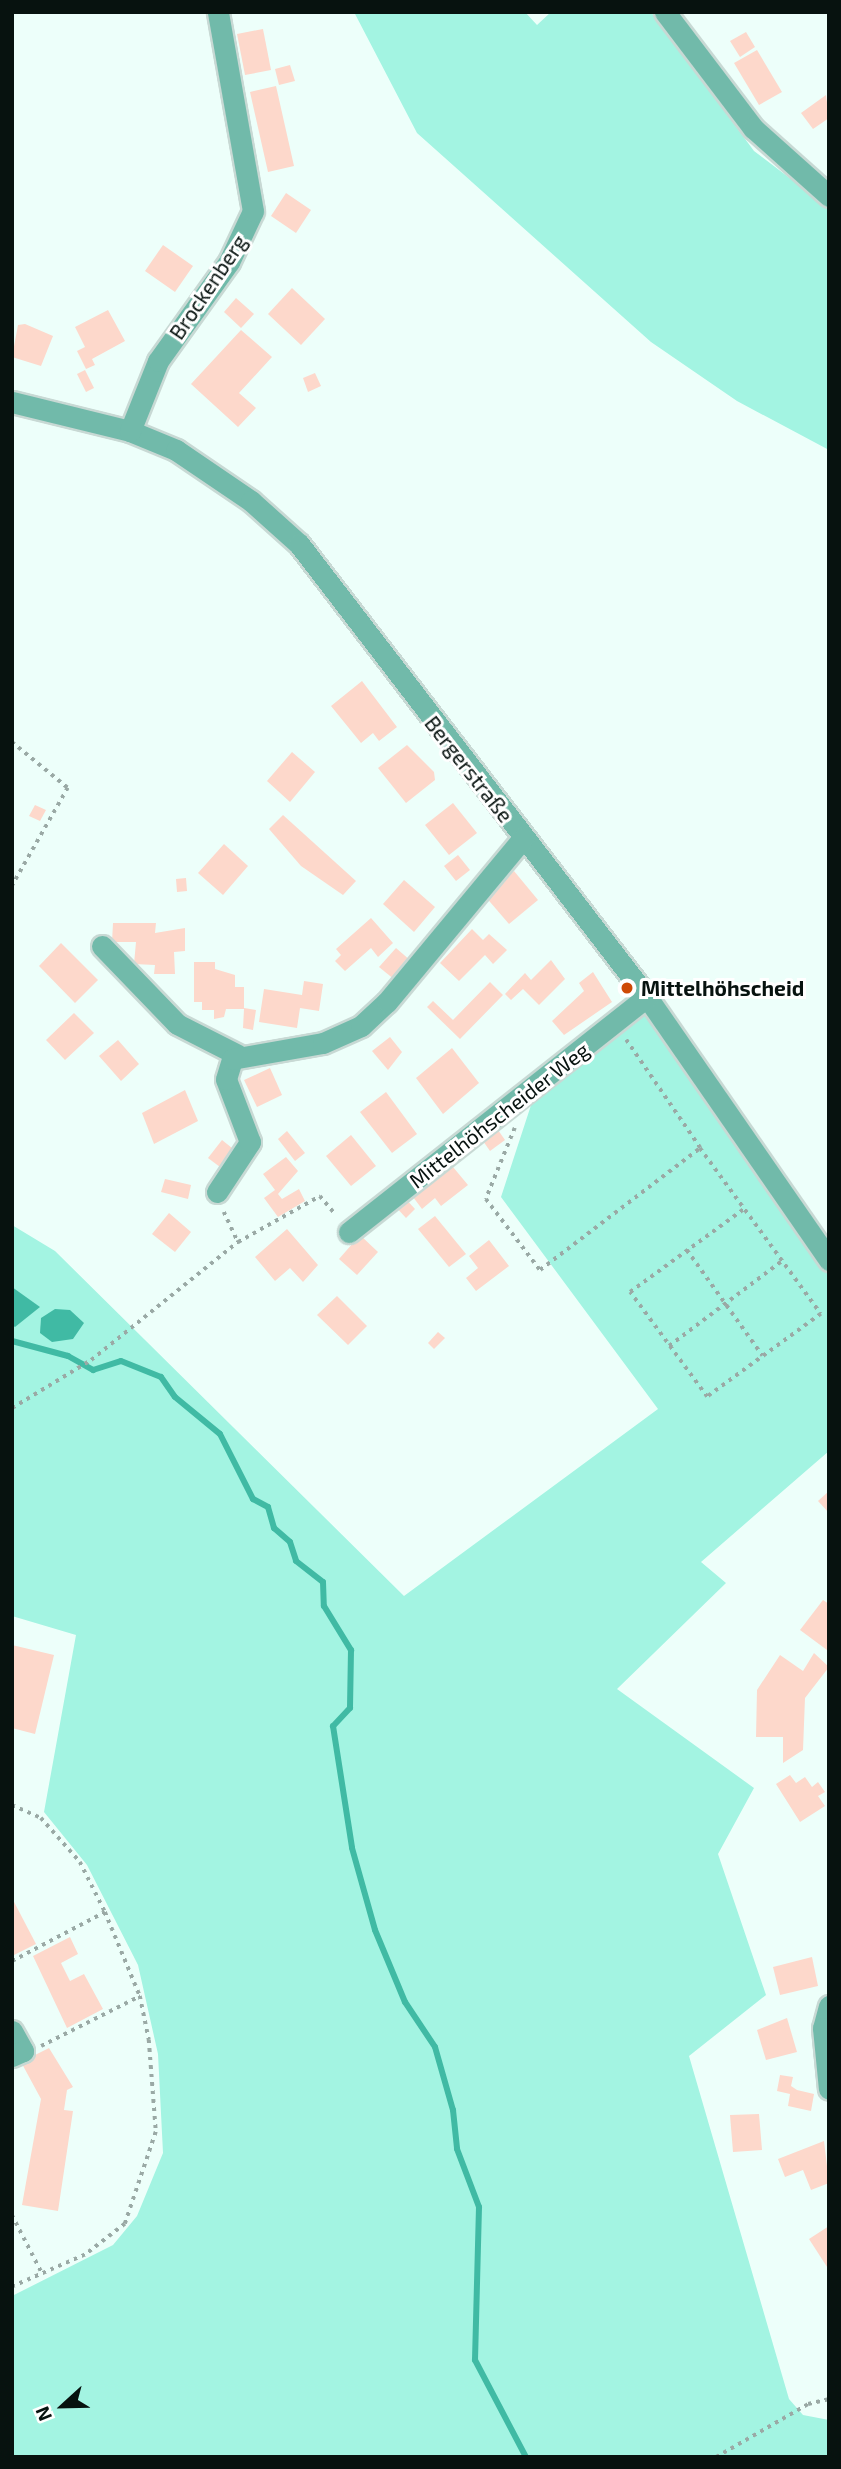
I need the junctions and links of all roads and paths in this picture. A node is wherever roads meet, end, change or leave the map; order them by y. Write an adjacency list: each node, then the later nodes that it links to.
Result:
1 (218, 12): 5 (street, Brockenberg)
2 (665, 12): 3 (street)
3 (829, 196)
4 (12, 402): 5 (street, Bergerstraße)
5 (130, 431): 7 (street, Bergerstraße)
6 (12, 742): 8 (path)
7 (523, 838): 10 (street, Bergerstraße); 12 (street)
8 (12, 886)
9 (102, 946): 12 (street)
10 (647, 997): 11 (street, Mittelhöhscheider Weg); 20 (street, Bergerstraße)
11 (615, 1024): 13 (street, Mittelhöhscheider Weg); 14 (path)
12 (238, 1055): 15 (street)
13 (529, 1092): 14 (path); 17 (street, Mittelhöhscheider Weg)
14 (699, 1148): 16 (path)
15 (217, 1192): 18 (path)
16 (744, 1209): 19 (path); 21 (path)
17 (349, 1231): 18 (path)
18 (238, 1242): 25 (path)
19 (687, 1250): 22 (path); 23 (path)
20 (829, 1260)
21 (782, 1261): 22 (path); 24 (path)
22 (725, 1303): 23 (path); 24 (path)
23 (669, 1346): 24 (path)
24 (763, 1356)
25 (12, 1408)
26 (12, 1805): 27 (path)
27 (105, 1912): 28 (path); 29 (path)
28 (12, 1961)
29 (140, 1996): 32 (path); 35 (path)
30 (829, 2006): 33 (street)
31 (12, 2031): 32 (street)
32 (17, 2054)
33 (829, 2089)
34 (12, 2215): 35 (path)
35 (42, 2273): 36 (path)
36 (12, 2287)
37 (829, 2399): 38 (path)
38 (716, 2457)

